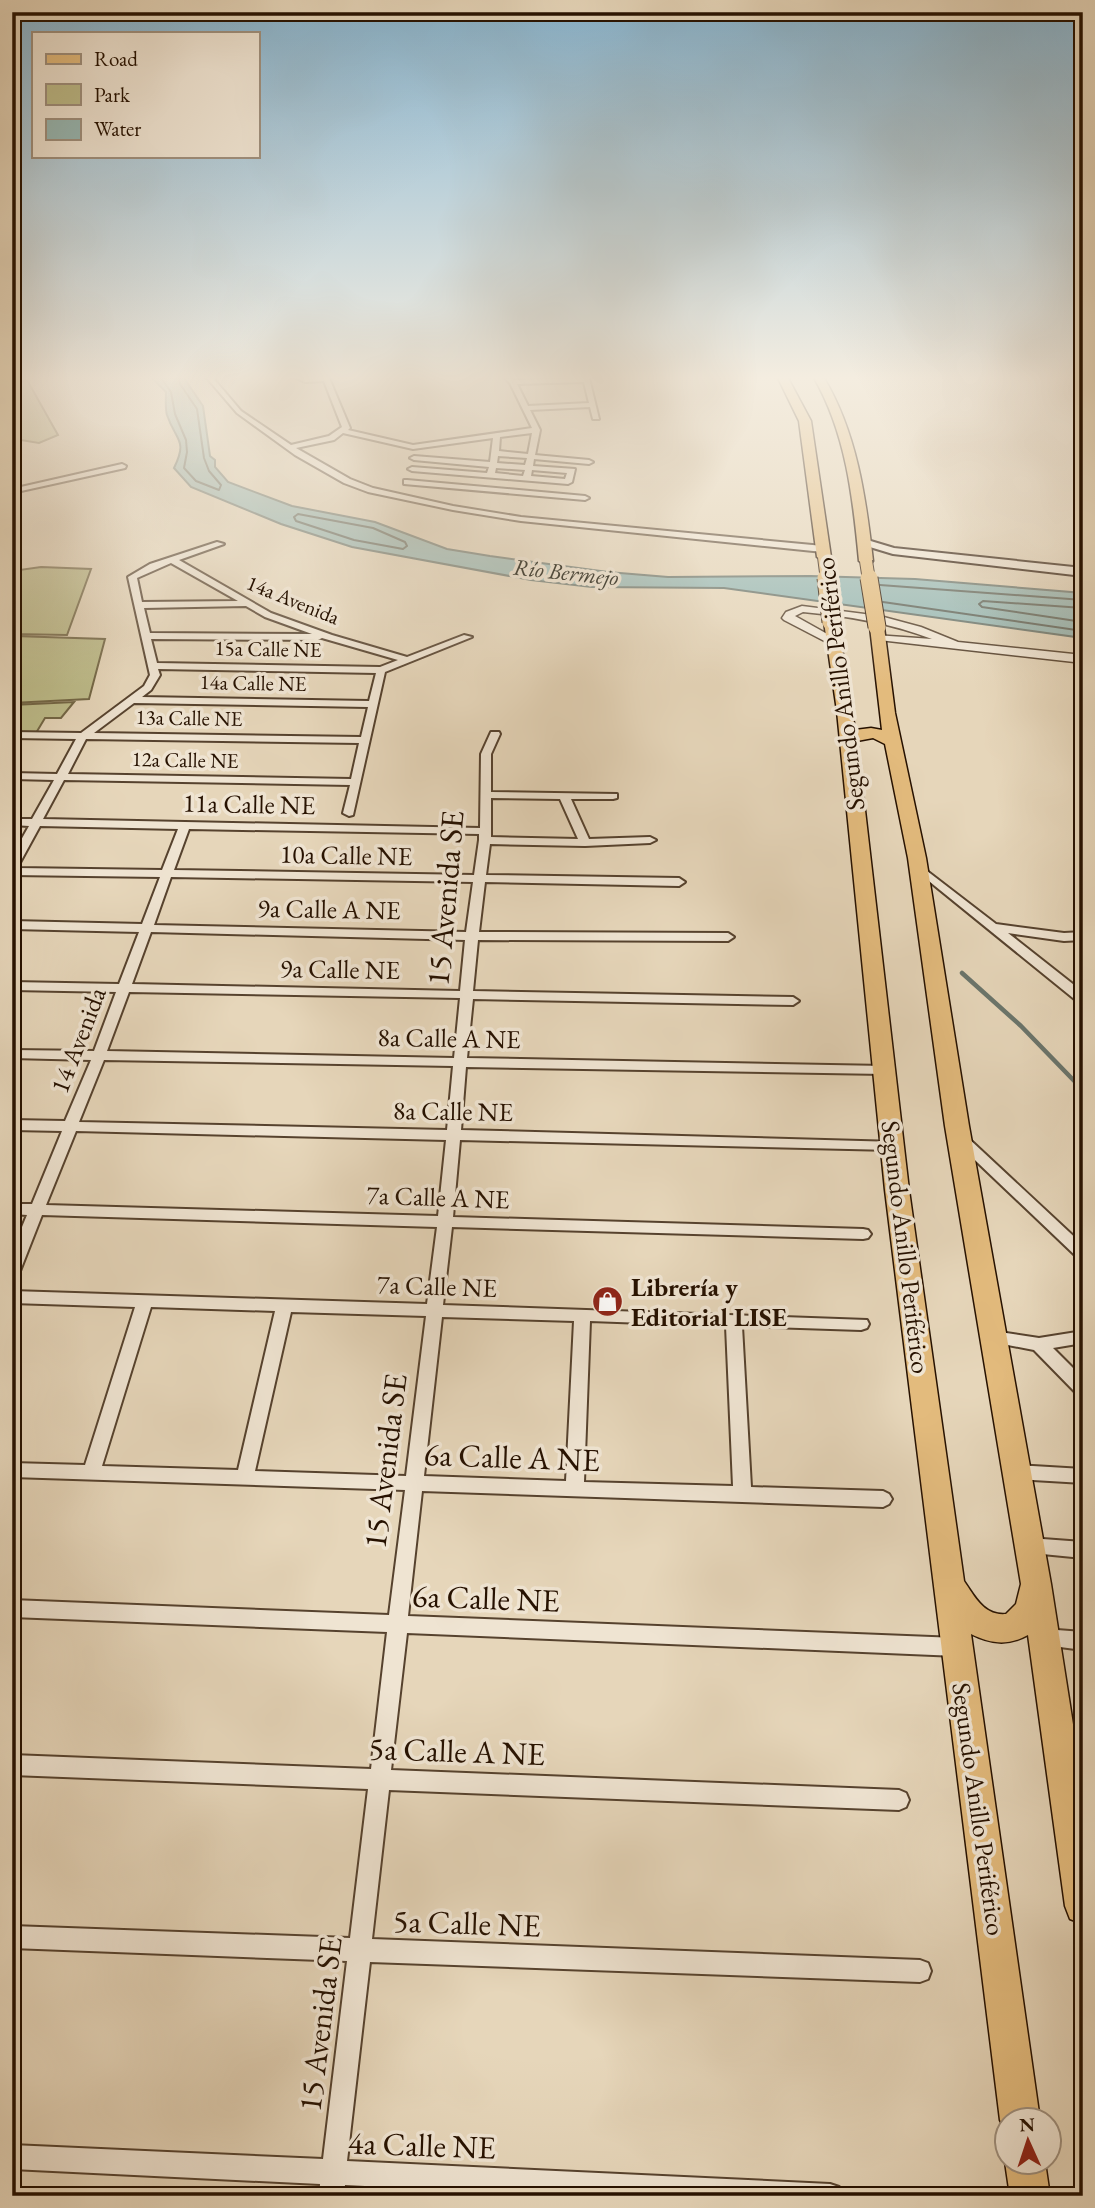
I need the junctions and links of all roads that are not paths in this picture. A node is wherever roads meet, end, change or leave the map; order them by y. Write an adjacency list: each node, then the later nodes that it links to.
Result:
1 (20, 481): 12 (street)
2 (54, 481): 12 (street)
3 (347, 481): 17 (street)
4 (449, 481): 13 (street)
5 (488, 481): 14 (street)
6 (527, 481): 18 (street)
7 (548, 481): 11 (street)
8 (814, 481): 22 (main road, Segundo Anillo Periférico)
9 (852, 481): 21 (main road, Segundo Anillo Periférico)
10 (407, 482): 13 (street); 17 (street)
11 (568, 482): 16 (street)
12 (41, 484): 15 (street)
13 (447, 485): 14 (street)
14 (484, 489): 18 (street)
15 (12, 491)
16 (564, 495): 18 (street); 19 (street)
17 (396, 496): 22 (street)
18 (524, 496)
19 (585, 498)
20 (220, 544): 23 (street)
21 (865, 552): 24 (main road); 28 (main road, Segundo Anillo Periférico, bridge)
22 (824, 553): 27 (main road, Segundo Anillo Periférico, bridge)
23 (172, 561): 25 (street); 26 (street, 14a Avenida)
24 (1083, 573)
25 (140, 604): 26 (street); 29 (street)
26 (246, 604): 31 (street, 14a Avenida)
27 (833, 632): 32 (street); 39 (main road, Segundo Anillo Periférico)
28 (878, 632): 32 (street); 40 (main road, Segundo Anillo Periférico)
29 (145, 636): 31 (street); 35 (street)
30 (467, 637): 34 (street)
31 (329, 638): 34 (street, 14a Avenida)
32 (955, 645): 33 (street)
33 (1083, 659)
34 (407, 660): 36 (street)
35 (155, 666): 36 (street, 15a Calle NE); 37 (street)
36 (381, 670): 38 (street)
37 (134, 700): 38 (street, 14a Calle NE); 43 (street)
38 (372, 704): 45 (street)
39 (845, 711): 40 (main road); 44 (main road, Segundo Anillo Periférico)
40 (887, 713): 46 (main road, Segundo Anillo Periférico)
41 (495, 734): 50 (street, 15 Avenida SE)
42 (12, 735): 43 (street, 13a Calle NE)
43 (83, 736): 45 (street, 13a Calle NE); 48 (street)
44 (847, 739): 46 (main road); 79 (main road, Segundo Anillo Periférico)
45 (365, 740): 49 (street)
46 (893, 741): 60 (main road, Segundo Anillo Periférico)
47 (12, 776): 48 (street, 12a Calle NE)
48 (61, 778): 49 (street, 12a Calle NE); 55 (street)
49 (356, 782): 53 (street)
50 (486, 795): 52 (street); 57 (street, 15 Avenida SE)
51 (613, 796): 52 (street)
52 (565, 797): 59 (street)
53 (349, 813)
54 (12, 822): 55 (street, 11a Calle NE)
55 (37, 823): 56 (street, 11a Calle NE); 61 (street)
56 (185, 825): 57 (street, 11a Calle NE); 62 (street, 14 Avenida)
57 (485, 835): 59 (street, 11a Calle NE); 63 (street, 15 Avenida SE)
58 (650, 840): 59 (street, 11a Calle NE)
59 (585, 843)
60 (918, 867): 66 (street); 83 (main road, Segundo Anillo Periférico)
61 (12, 869): 62 (street, 10a Calle NE)
62 (166, 874): 63 (street, 10a Calle NE); 67 (street, 14 Avenida)
63 (480, 881): 64 (street, 10a Calle NE); 68 (street, 15 Avenida SE)
64 (679, 882)
65 (12, 925): 67 (street, 9a Calle A NE)
66 (993, 927): 70 (street); 74 (street)
67 (147, 928): 68 (street, 9a Calle A NE); 72 (street, 14 Avenida)
68 (472, 936): 69 (street, 9a Calle A NE); 73 (street, 15 Avenida SE)
69 (728, 937)
70 (1080, 939)
71 (12, 986): 72 (street, 9a Calle NE)
72 (125, 988): 73 (street, 9a Calle NE); 77 (street, 14 Avenida)
73 (468, 994): 75 (street, 9a Calle NE); 78 (street, 15 Avenida SE)
74 (1083, 999)
75 (793, 1001)
76 (12, 1054): 77 (street, 8a Calle A NE)
77 (99, 1056): 78 (street, 8a Calle A NE); 81 (street, 14 Avenida)
78 (460, 1062): 79 (street, 8a Calle A NE); 82 (street, 15 Avenida SE)
79 (885, 1070): 84 (main road, Segundo Anillo Periférico)
80 (12, 1125): 81 (street, 8a Calle NE)
81 (70, 1127): 82 (street, 8a Calle NE); 86 (street, 14 Avenida)
82 (452, 1135): 84 (street, 8a Calle NE); 87 (street, 15 Avenida SE)
83 (959, 1138): 89 (street); 98 (main road, Segundo Anillo Periférico)
84 (892, 1145): 113 (main road, Segundo Anillo Periférico)
85 (12, 1209): 86 (street, 7a Calle A NE)
86 (37, 1210): 87 (street, 7a Calle A NE); 90 (street, 14 Avenida)
87 (444, 1222): 88 (street, 7a Calle A NE); 94 (street, 15 Avenida SE)
88 (863, 1234)
89 (1083, 1254)
90 (12, 1271)
91 (12, 1297): 92 (street, 7a Calle NE)
92 (145, 1301): 93 (street, 7a Calle NE); 103 (street)
93 (284, 1306): 94 (street, 7a Calle NE); 106 (street)
94 (434, 1311): 95 (street, 7a Calle NE); 107 (street, 15 Avenida SE)
95 (582, 1315): 96 (street, 7a Calle NE); 108 (street)
96 (734, 1320): 97 (street, 7a Calle NE); 109 (street)
97 (861, 1324)
98 (993, 1337): 100 (street); 104 (main road, Segundo Anillo Periférico)
99 (1083, 1337): 100 (street)
100 (1039, 1344): 101 (street)
101 (1083, 1389)
102 (12, 1470): 103 (street, 6a Calle A NE)
103 (91, 1472): 106 (street, 6a Calle A NE)
104 (1016, 1472): 105 (street); 111 (main road, Segundo Anillo Periférico)
105 (1083, 1476)
106 (245, 1478): 107 (street, 6a Calle A NE)
107 (414, 1483): 108 (street, 6a Calle A NE); 116 (street, 15 Avenida SE)
108 (575, 1489): 109 (street, 6a Calle A NE)
109 (742, 1494): 110 (street, 6a Calle A NE)
110 (883, 1499)
111 (1029, 1546): 112 (street); 114 (main road, Segundo Anillo Periférico)
112 (1083, 1550)
113 (947, 1575): 114 (main road); 119 (main road, Segundo Anillo Periférico)
114 (1036, 1584): 117 (main road, Segundo Anillo Periférico)
115 (12, 1608): 116 (street, 6a Calle NE)
116 (398, 1624): 119 (street, 6a Calle NE); 121 (street, 15 Avenida SE)
117 (1044, 1638): 118 (street); 122 (main road, Segundo Anillo Periférico)
118 (1083, 1641)
119 (957, 1647): 128 (main road, Segundo Anillo Periférico)
120 (12, 1765): 121 (street, 5a Calle A NE)
121 (380, 1780): 123 (street, 5a Calle A NE); 126 (street, 15 Avenida SE)
122 (1075, 1795): 124 (main road, Segundo Anillo Periférico)
123 (899, 1800)
124 (1083, 1906)
125 (12, 1937): 126 (street, 5a Calle NE)
126 (360, 1950): 127 (street, 5a Calle NE); 131 (street, 15 Avenida SE)
127 (920, 1971)
128 (1018, 2106)
129 (12, 2157): 131 (street, 4a Calle NE)
130 (1028, 2176): 133 (main road)
131 (332, 2185): 132 (street, 4a Calle NE)
132 (830, 2196)
133 (1030, 2196)

